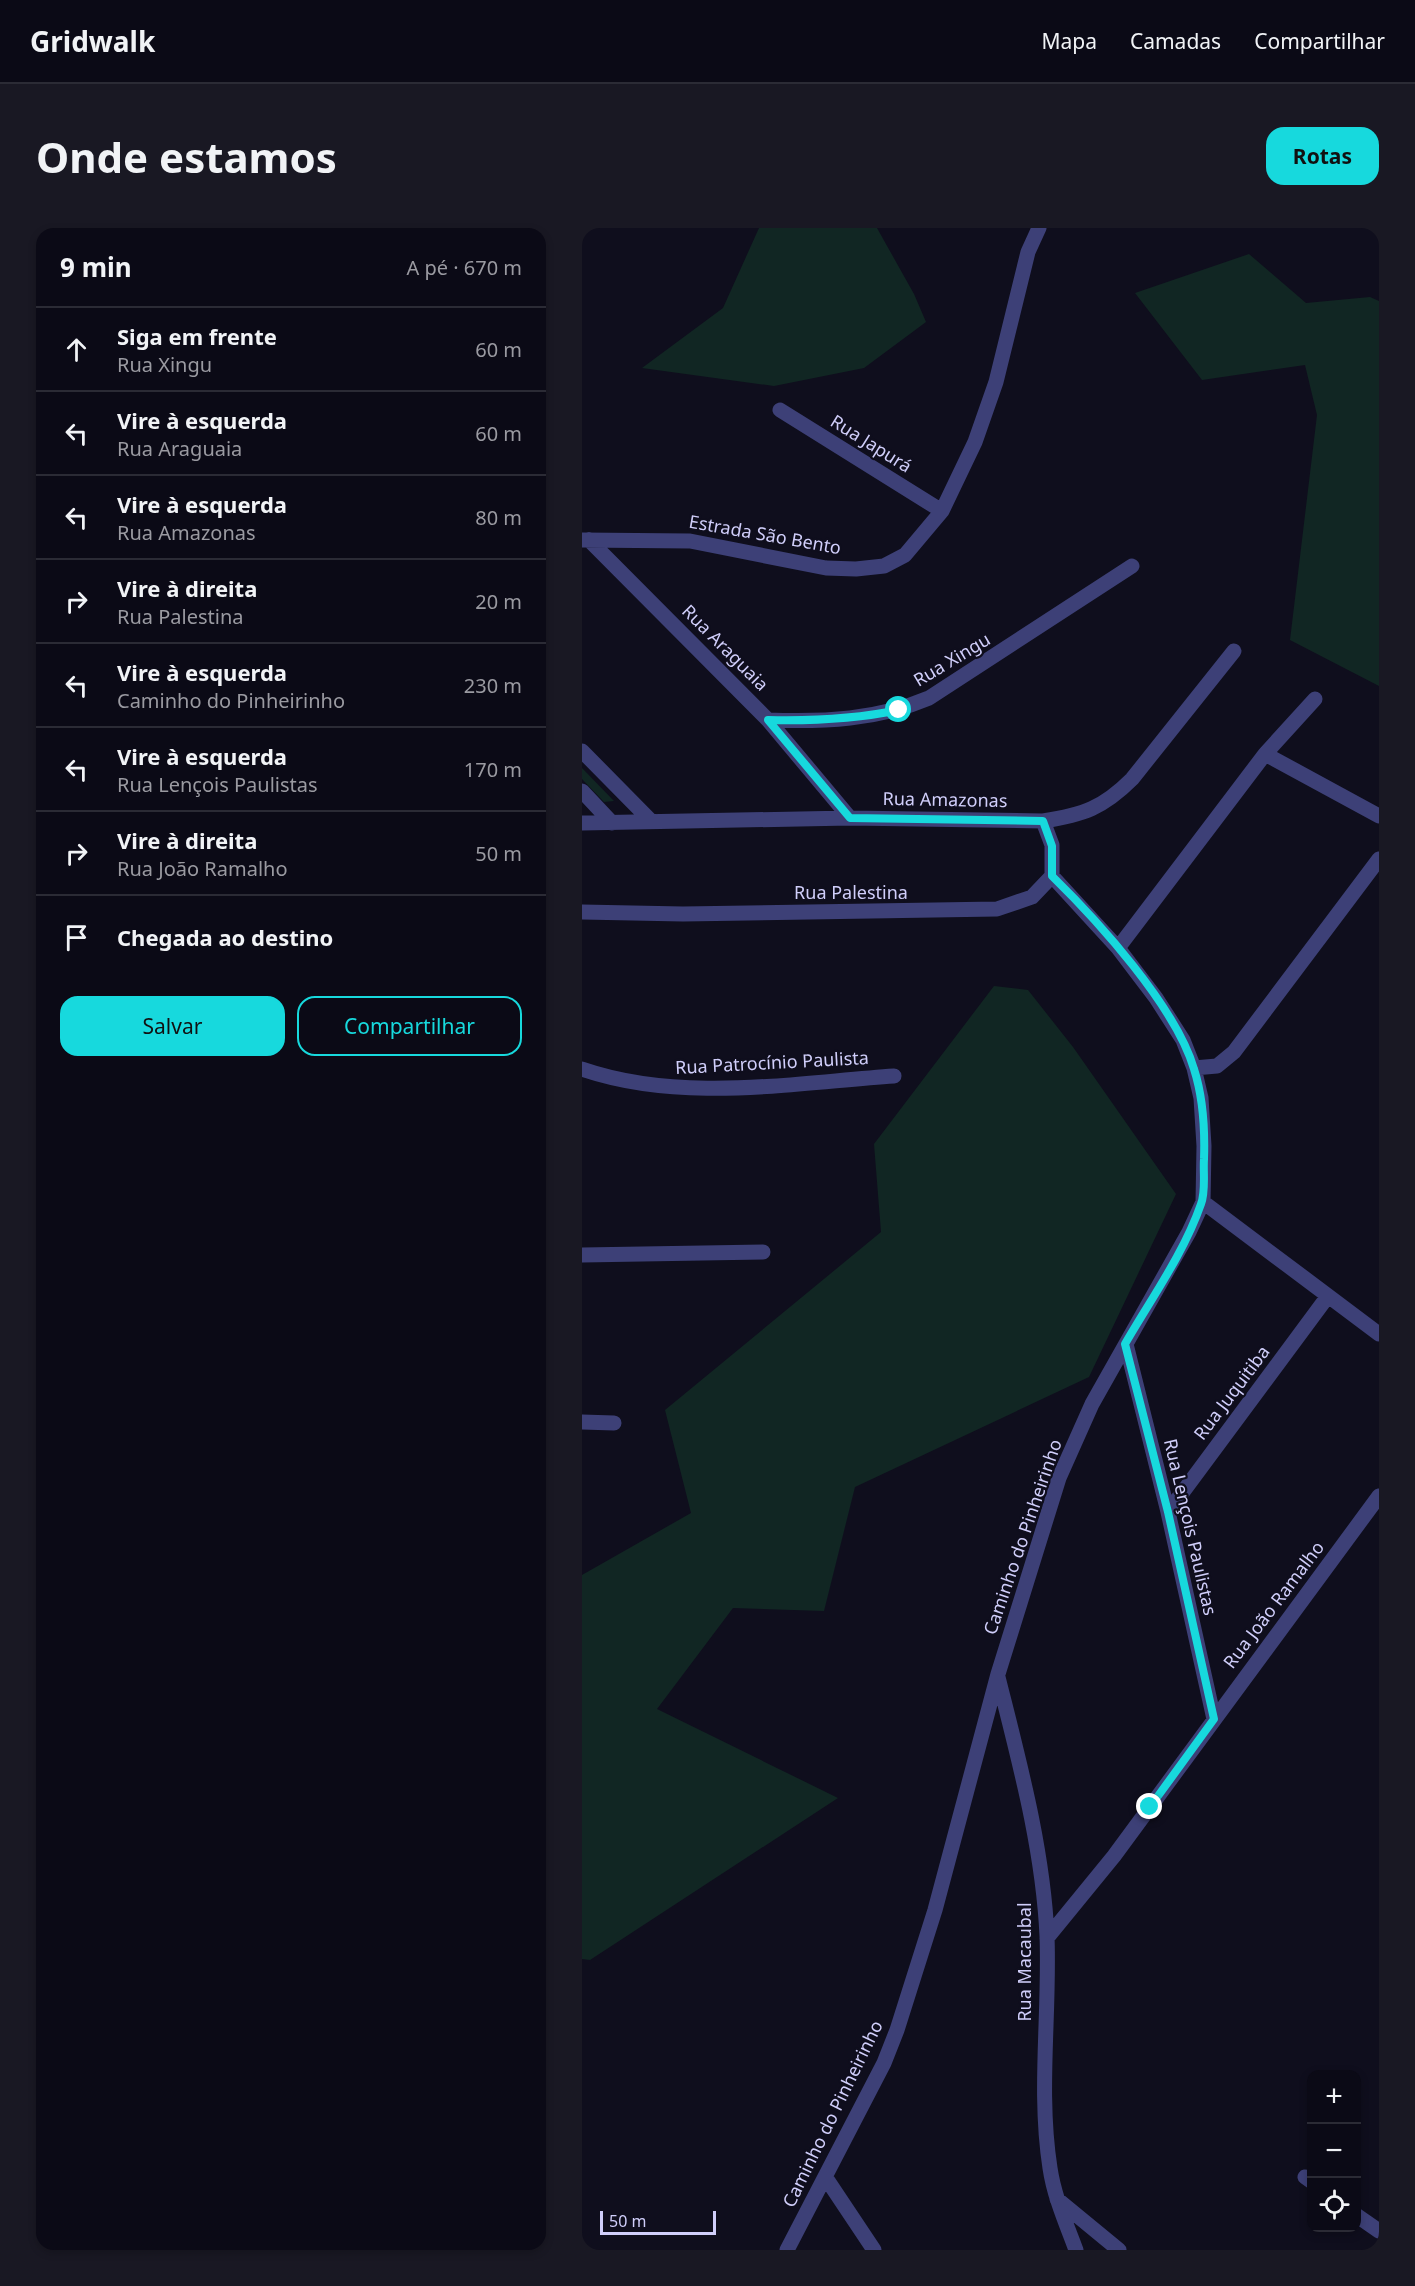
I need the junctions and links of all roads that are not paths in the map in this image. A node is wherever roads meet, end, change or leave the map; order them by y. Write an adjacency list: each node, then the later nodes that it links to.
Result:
1 (1039, 228): 3 (street, Estrada São Bento)
2 (780, 410): 3 (street, Rua Japurá)
3 (942, 511): 4 (street, Estrada São Bento)
4 (585, 540): 8 (street, Rua Araguaia)
5 (1132, 566): 8 (street, Rua Xingu)
6 (1234, 651): 15 (street, Rua Amazonas)
7 (1315, 699): 10 (street)
8 (768, 720): 13 (street, Rua Araguaia)
9 (582, 751): 14 (street)
10 (1265, 754): 12 (street); 21 (street)
11 (582, 791): 17 (street)
12 (1379, 816)
13 (850, 818): 14 (street, Rua Amazonas); 15 (street, Rua Amazonas)
14 (651, 821): 17 (street, Rua Amazonas)
15 (1043, 821): 19 (street)
16 (582, 823): 17 (street, Rua Amazonas)
17 (612, 823)
18 (1379, 859): 22 (street)
19 (1052, 876): 20 (street, Rua Palestina); 21 (street, Caminho do Pinheirinho)
20 (582, 912)
21 (1118, 948): 22 (street, Caminho do Pinheirinho)
22 (1194, 1068): 25 (street, Caminho do Pinheirinho)
23 (582, 1069): 24 (street, Rua Patrocínio Paulista)
24 (894, 1076)
25 (1203, 1202): 28 (street); 30 (street, Caminho do Pinheirinho)
26 (763, 1252): 27 (street)
27 (582, 1255)
28 (1328, 1296): 29 (street); 34 (street, Rua Juquitiba)
29 (1379, 1334)
30 (1125, 1344): 34 (street, Rua Lençois Paulistas); 35 (street, Caminho do Pinheirinho)
31 (582, 1422): 32 (street)
32 (614, 1423)
33 (1379, 1496): 36 (street, Rua João Ramalho)
34 (1168, 1512): 36 (street, Rua Lençois Paulistas)
35 (998, 1674): 37 (street, Rua Macaubal); 38 (street, Caminho do Pinheirinho)
36 (1214, 1719): 37 (street, Rua João Ramalho)
37 (1047, 1938): 39 (street, Rua Macaubal)
38 (826, 2178): 42 (street, Caminho do Pinheirinho); 43 (street)
39 (1057, 2199): 44 (street, Rua Macaubal); 45 (street)
40 (1361, 2218): 41 (street)
41 (1379, 2231)
42 (787, 2250)
43 (874, 2250)
44 (1076, 2250)
45 (1119, 2250)

